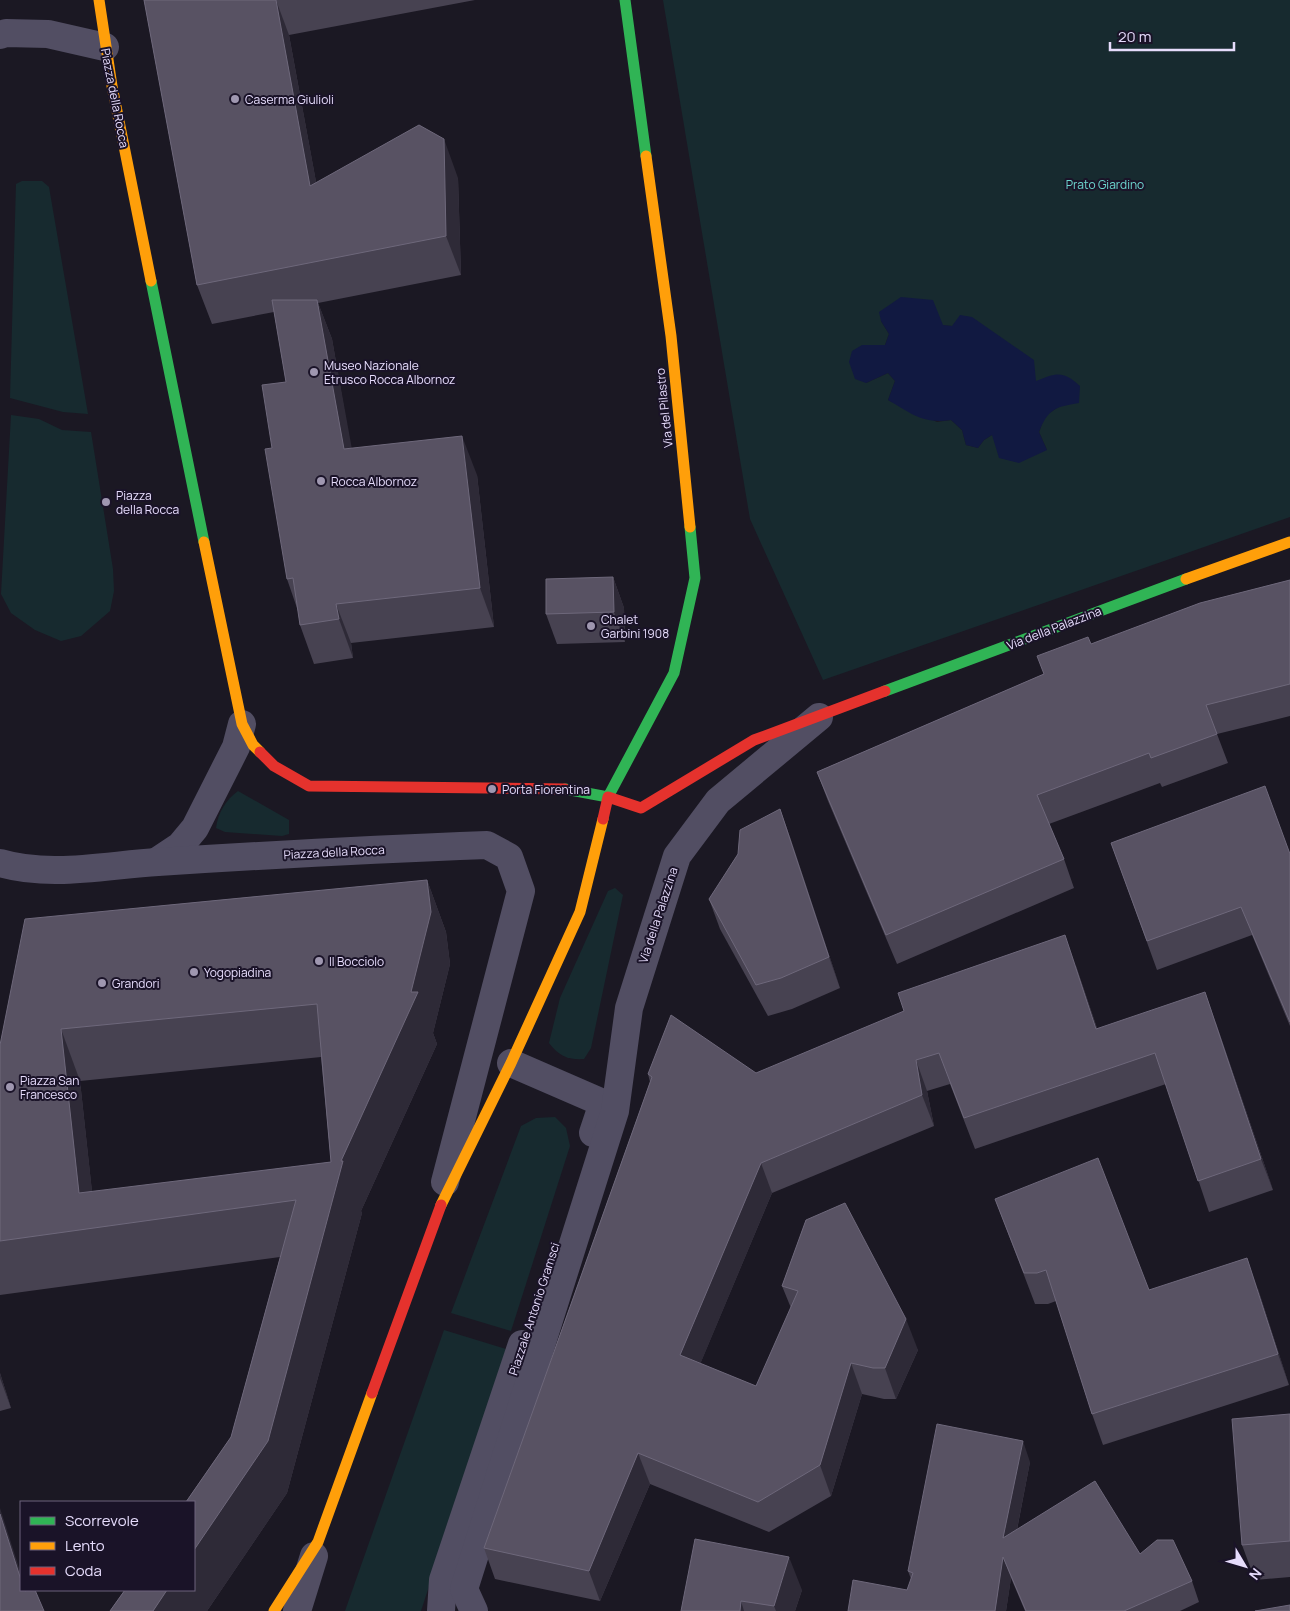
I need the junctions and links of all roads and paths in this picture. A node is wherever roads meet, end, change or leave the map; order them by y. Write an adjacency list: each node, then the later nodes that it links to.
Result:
1 (99, 0): 4 (street, Piazza della Rocca)
2 (625, 0): 8 (street, Via del Pilastro)
3 (0, 35): 4 (street)
4 (105, 46): 7 (street, Piazza della Rocca)
5 (1290, 542): 6 (street, Via della Palazzina)
6 (819, 717): 8 (street, Via della Palazzina); 12 (street, Via della Palazzina)
7 (242, 724): 8 (street, Piazza della Rocca); 9 (street, Piazza della Rocca)
8 (608, 796): 11 (street)
9 (156, 862): 10 (street, Piazza della Rocca); 13 (street, Piazza della Rocca)
10 (0, 863)
11 (511, 1063): 13 (street); 18 (street, Piazzale Antonio Gramsci)
12 (615, 1111): 19 (street, Piazzale Antonio Gramsci)
13 (437, 1213): 14 (street)
14 (318, 1542): 15 (street); 16 (street); 17 (street)
15 (274, 1611)
16 (290, 1611)
17 (297, 1611)
18 (441, 1611)
19 (474, 1611)

